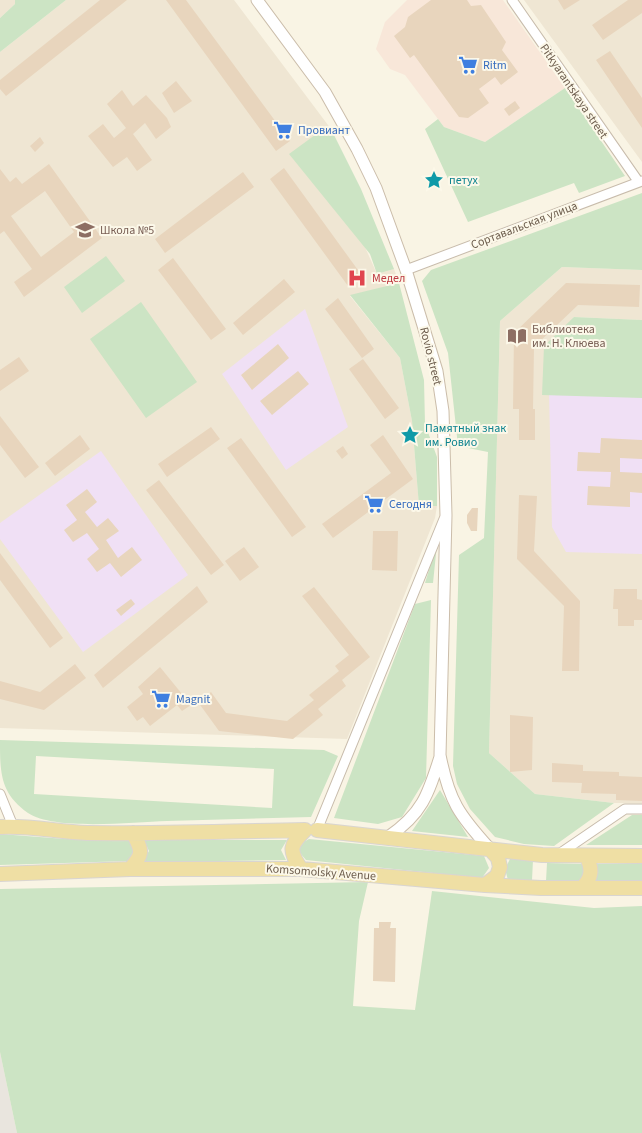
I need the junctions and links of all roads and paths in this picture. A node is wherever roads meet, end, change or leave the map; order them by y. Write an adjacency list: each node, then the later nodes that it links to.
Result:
1 (257, 0): 4 (main road, Rovio street)
2 (512, 0): 3 (street, Pitkyarantskaya street)
3 (640, 181): 4 (street, Сортавальская улица)
4 (406, 270): 5 (main road, Rovio street)
5 (446, 514): 6 (main road, Rovio street); 10 (street)
6 (440, 755): 12 (main road, Rovio street); 13 (main road, Rovio street)
7 (0, 794): 9 (street)
8 (642, 809): 14 (street)
9 (6, 826): 11 (main road)
10 (311, 830): 11 (main road); 12 (main road); 18 (main road)
11 (133, 833): 17 (main road)
12 (388, 837): 13 (main road)
13 (490, 849): 14 (main road); 20 (main road)
14 (556, 855): 15 (main road)
15 (586, 856): 16 (main road); 21 (main road)
16 (642, 856)
17 (130, 869): 18 (main road, Komsomolsky Avenue); 19 (main road, Komsomolsky Avenue)
18 (301, 869): 20 (main road, Komsomolsky Avenue)
19 (0, 874)
20 (485, 885): 21 (main road, Komsomolsky Avenue)
21 (582, 888): 22 (main road, Komsomolsky Avenue)
22 (642, 888)

